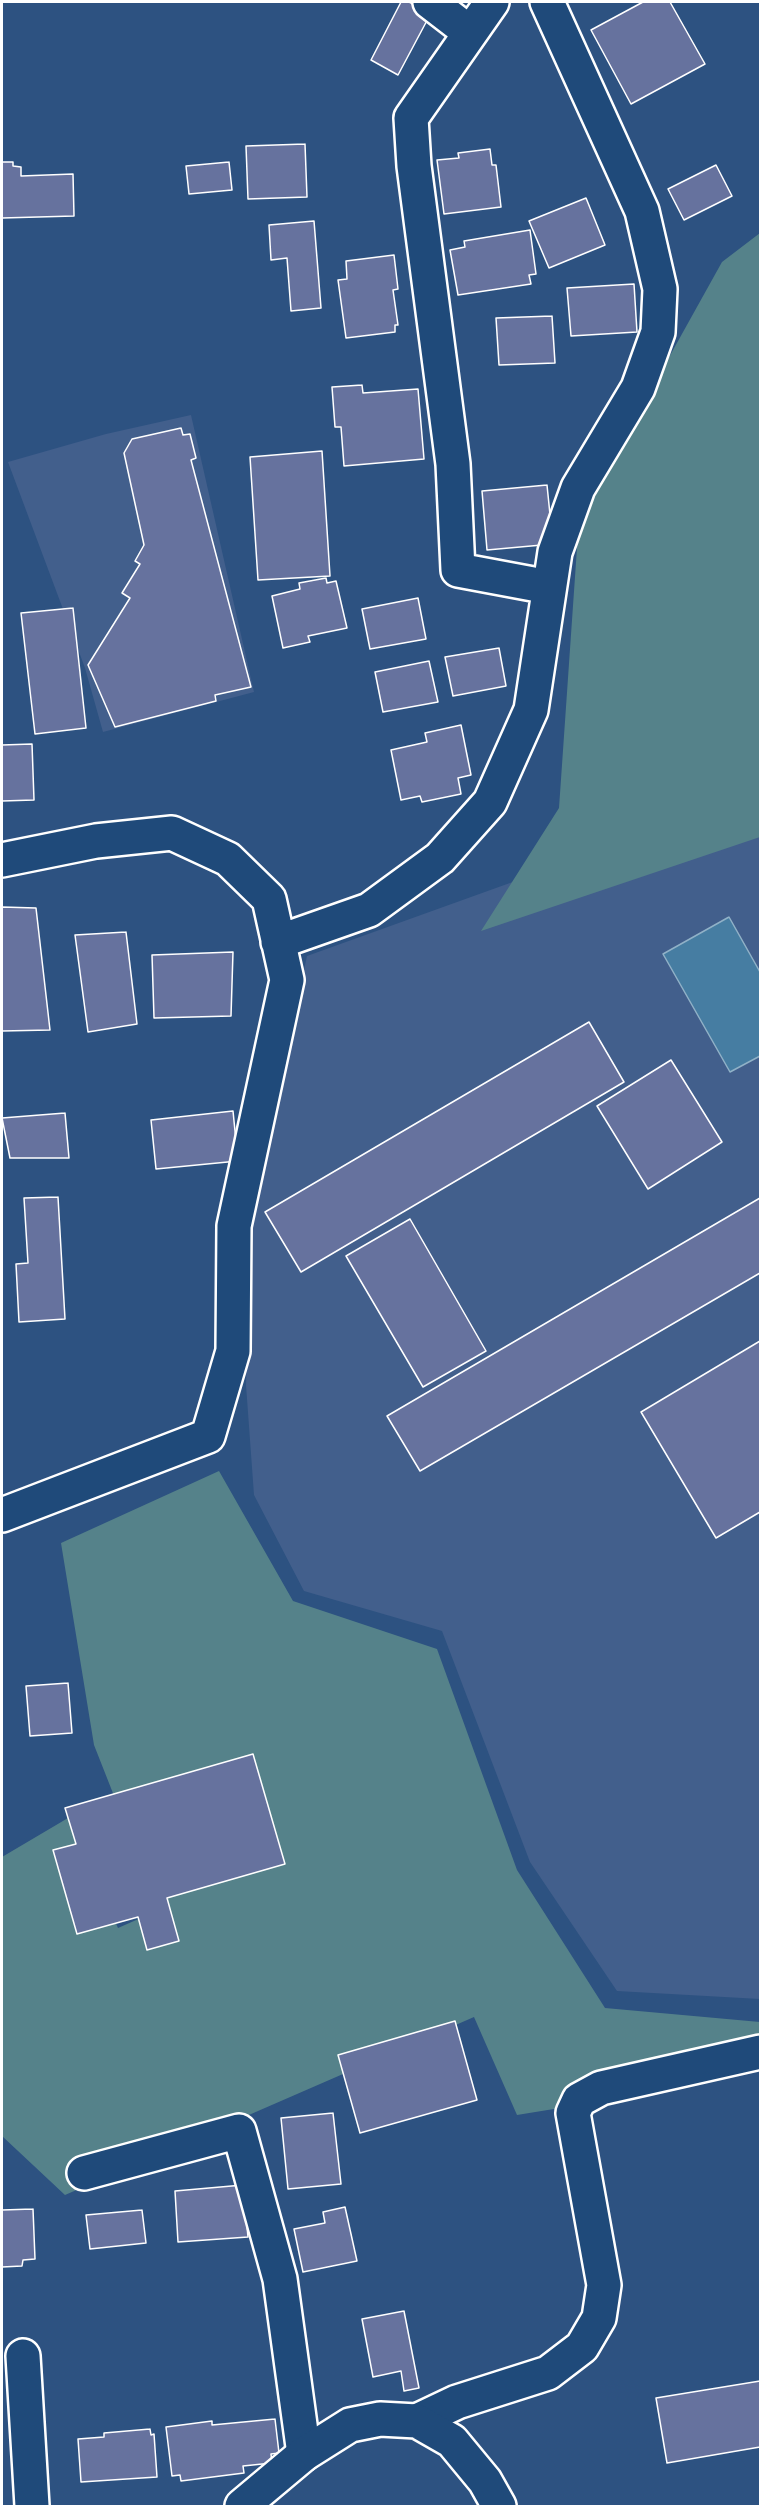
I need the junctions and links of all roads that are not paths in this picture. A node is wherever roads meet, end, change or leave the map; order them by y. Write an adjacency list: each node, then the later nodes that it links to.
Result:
1 (430, 2): 4 (street)
2 (492, 2): 4 (street)
3 (547, 2): 5 (street)
4 (469, 32): 5 (street)
5 (549, 587): 7 (street)
6 (2, 860): 7 (street)
7 (278, 942): 8 (street)
8 (2, 1515)
9 (760, 2052): 12 (street)
10 (84, 2173): 13 (street)
11 (23, 2356): 14 (street)
12 (417, 2421): 13 (street); 16 (street)
13 (304, 2454): 15 (street)
14 (32, 2506)
15 (242, 2506)
16 (499, 2506)

